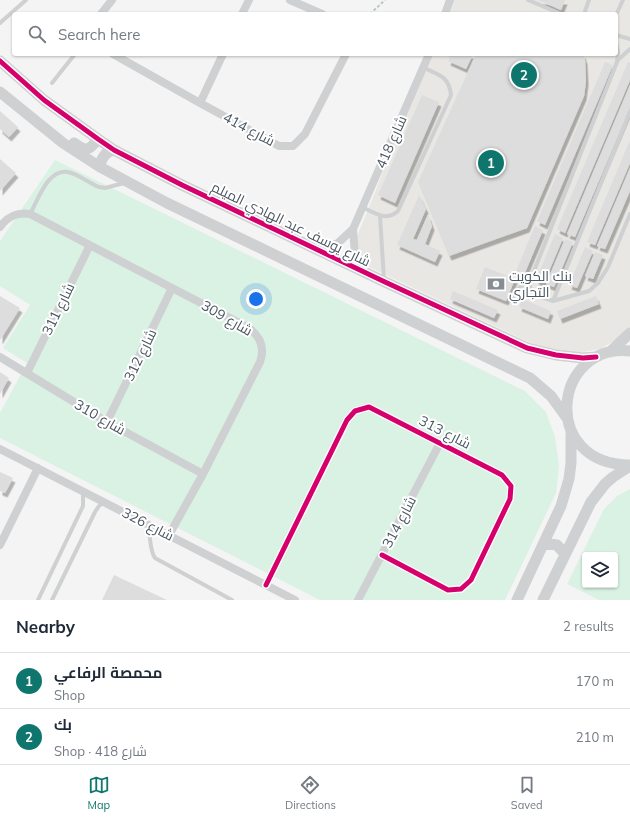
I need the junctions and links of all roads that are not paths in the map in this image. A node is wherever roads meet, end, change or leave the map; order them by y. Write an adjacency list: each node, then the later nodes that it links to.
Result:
1 (26, 0): 10 (lane)
2 (112, 0): 11 (street)
3 (249, 0): 12 (street)
4 (290, 0): 13 (street)
5 (450, 0): 14 (street)
6 (528, 0): 15 (lane)
7 (589, 0): 16 (lane)
8 (622, 0): 17 (lane)
9 (12, 12): 18 (lane)
10 (12, 12)
11 (103, 12)
12 (243, 12)
13 (317, 12)
14 (446, 12)
15 (555, 12)
16 (585, 12)
17 (617, 12)
18 (0, 23)
19 (618, 36): 20 (lane)
20 (630, 40)
21 (630, 49): 29 (lane)
22 (73, 56): 31 (lane)
23 (117, 56): 33 (street, شارع 414)
24 (222, 56): 33 (street)
25 (345, 56): 33 (street, شارع 414)
26 (428, 56): 30 (street, شارع 418)
27 (618, 56): 29 (lane)
28 (0, 61): 35 (street, شارع يوسف عبد الهادي الميلم)
29 (617, 62): 48 (lane)
30 (424, 68): 39 (street, شارع 418); 42 (lane)
31 (52, 83)
32 (0, 92): 35 (street); 37 (street)
33 (200, 103)
34 (630, 112): 52 (lane)
35 (98, 139): 36 (street, شارع يوسف عبد الهادي الميلم)
36 (114, 150): 37 (street); 46 (street, شارع يوسف عبد الهادي الميلم)
37 (100, 167): 38 (street)
38 (128, 182): 40 (lane); 59 (street)
39 (362, 207): 42 (lane); 44 (street, شارع 418)
40 (30, 214): 43 (street); 45 (street, شارع 309)
41 (630, 214): 52 (lane)
42 (380, 216): 49 (lane)
43 (0, 227)
44 (353, 229): 46 (street, شارع 418); 47 (street, شارع 418)
45 (90, 245): 50 (street, شارع 309); 58 (street, شارع 311)
46 (319, 251): 47 (street, شارع يوسف عبد الهادي الميلم)
47 (360, 270): 49 (street, شارع يوسف عبد الهادي الميلم)
48 (530, 281): 51 (lane); 52 (lane)
49 (385, 282): 57 (street, شارع يوسف عبد الهادي الميلم)
50 (172, 288): 60 (street, شارع 312); 66 (street, شارع 309)
51 (512, 300)
52 (553, 301)
53 (630, 333): 55 (street)
54 (630, 351): 55 (street)
55 (610, 352): 57 (street)
56 (0, 356): 58 (street, شارع 310)
57 (596, 357): 59 (street)
58 (27, 373): 60 (street, شارع 310)
59 (567, 418): 61 (street)
60 (107, 422): 66 (street, شارع 310)
61 (571, 432): 64 (street); 71 (street)
62 (440, 443): 74 (street, شارع 314); 74 (street, شارع 313); 75 (street, شارع 313)
63 (0, 449): 65 (street, شارع 326)
64 (630, 466): 73 (street)
65 (38, 468): 67 (street, شارع 326); 72 (street)
66 (203, 474): 70 (street, شارع 309)
67 (83, 491): 68 (street, شارع 326); 76 (lane)
68 (104, 502): 69 (street, شارع 326); 77 (lane)
69 (147, 524): 70 (street, شارع 326); 78 (lane)
70 (169, 535): 75 (street, شارع 326)
71 (544, 543): 73 (street); 81 (street)
72 (0, 545)
73 (565, 554): 82 (street)
74 (382, 555): 80 (street, شارع 314)
75 (266, 585): 79 (street, شارع 326)
76 (38, 600)
77 (52, 600)
78 (232, 600)
79 (295, 600)
80 (358, 600)
81 (517, 600)
82 (543, 600)

